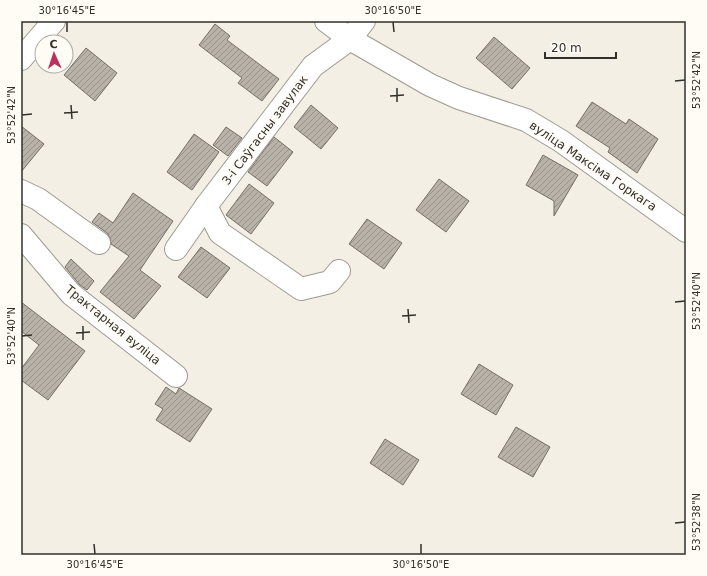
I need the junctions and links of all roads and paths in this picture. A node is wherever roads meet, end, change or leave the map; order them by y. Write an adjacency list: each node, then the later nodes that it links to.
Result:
1 (54, 21): 5 (street)
2 (326, 21): 4 (street, вуліца Максіма Горкага)
3 (364, 21): 4 (street, 3-і Саўгасны завулак)
4 (350, 39): 7 (street, 3-і Саўгасны завулак); 8 (street, вуліца Максіма Горкага)
5 (21, 59)
6 (21, 191): 10 (street)
7 (206, 206): 11 (street, 3-і Саўгасны завулак); 12 (street)
8 (686, 230)
9 (21, 236): 13 (street, Трактарная вуліца)
10 (99, 243)
11 (176, 249)
12 (339, 271)
13 (176, 376)

